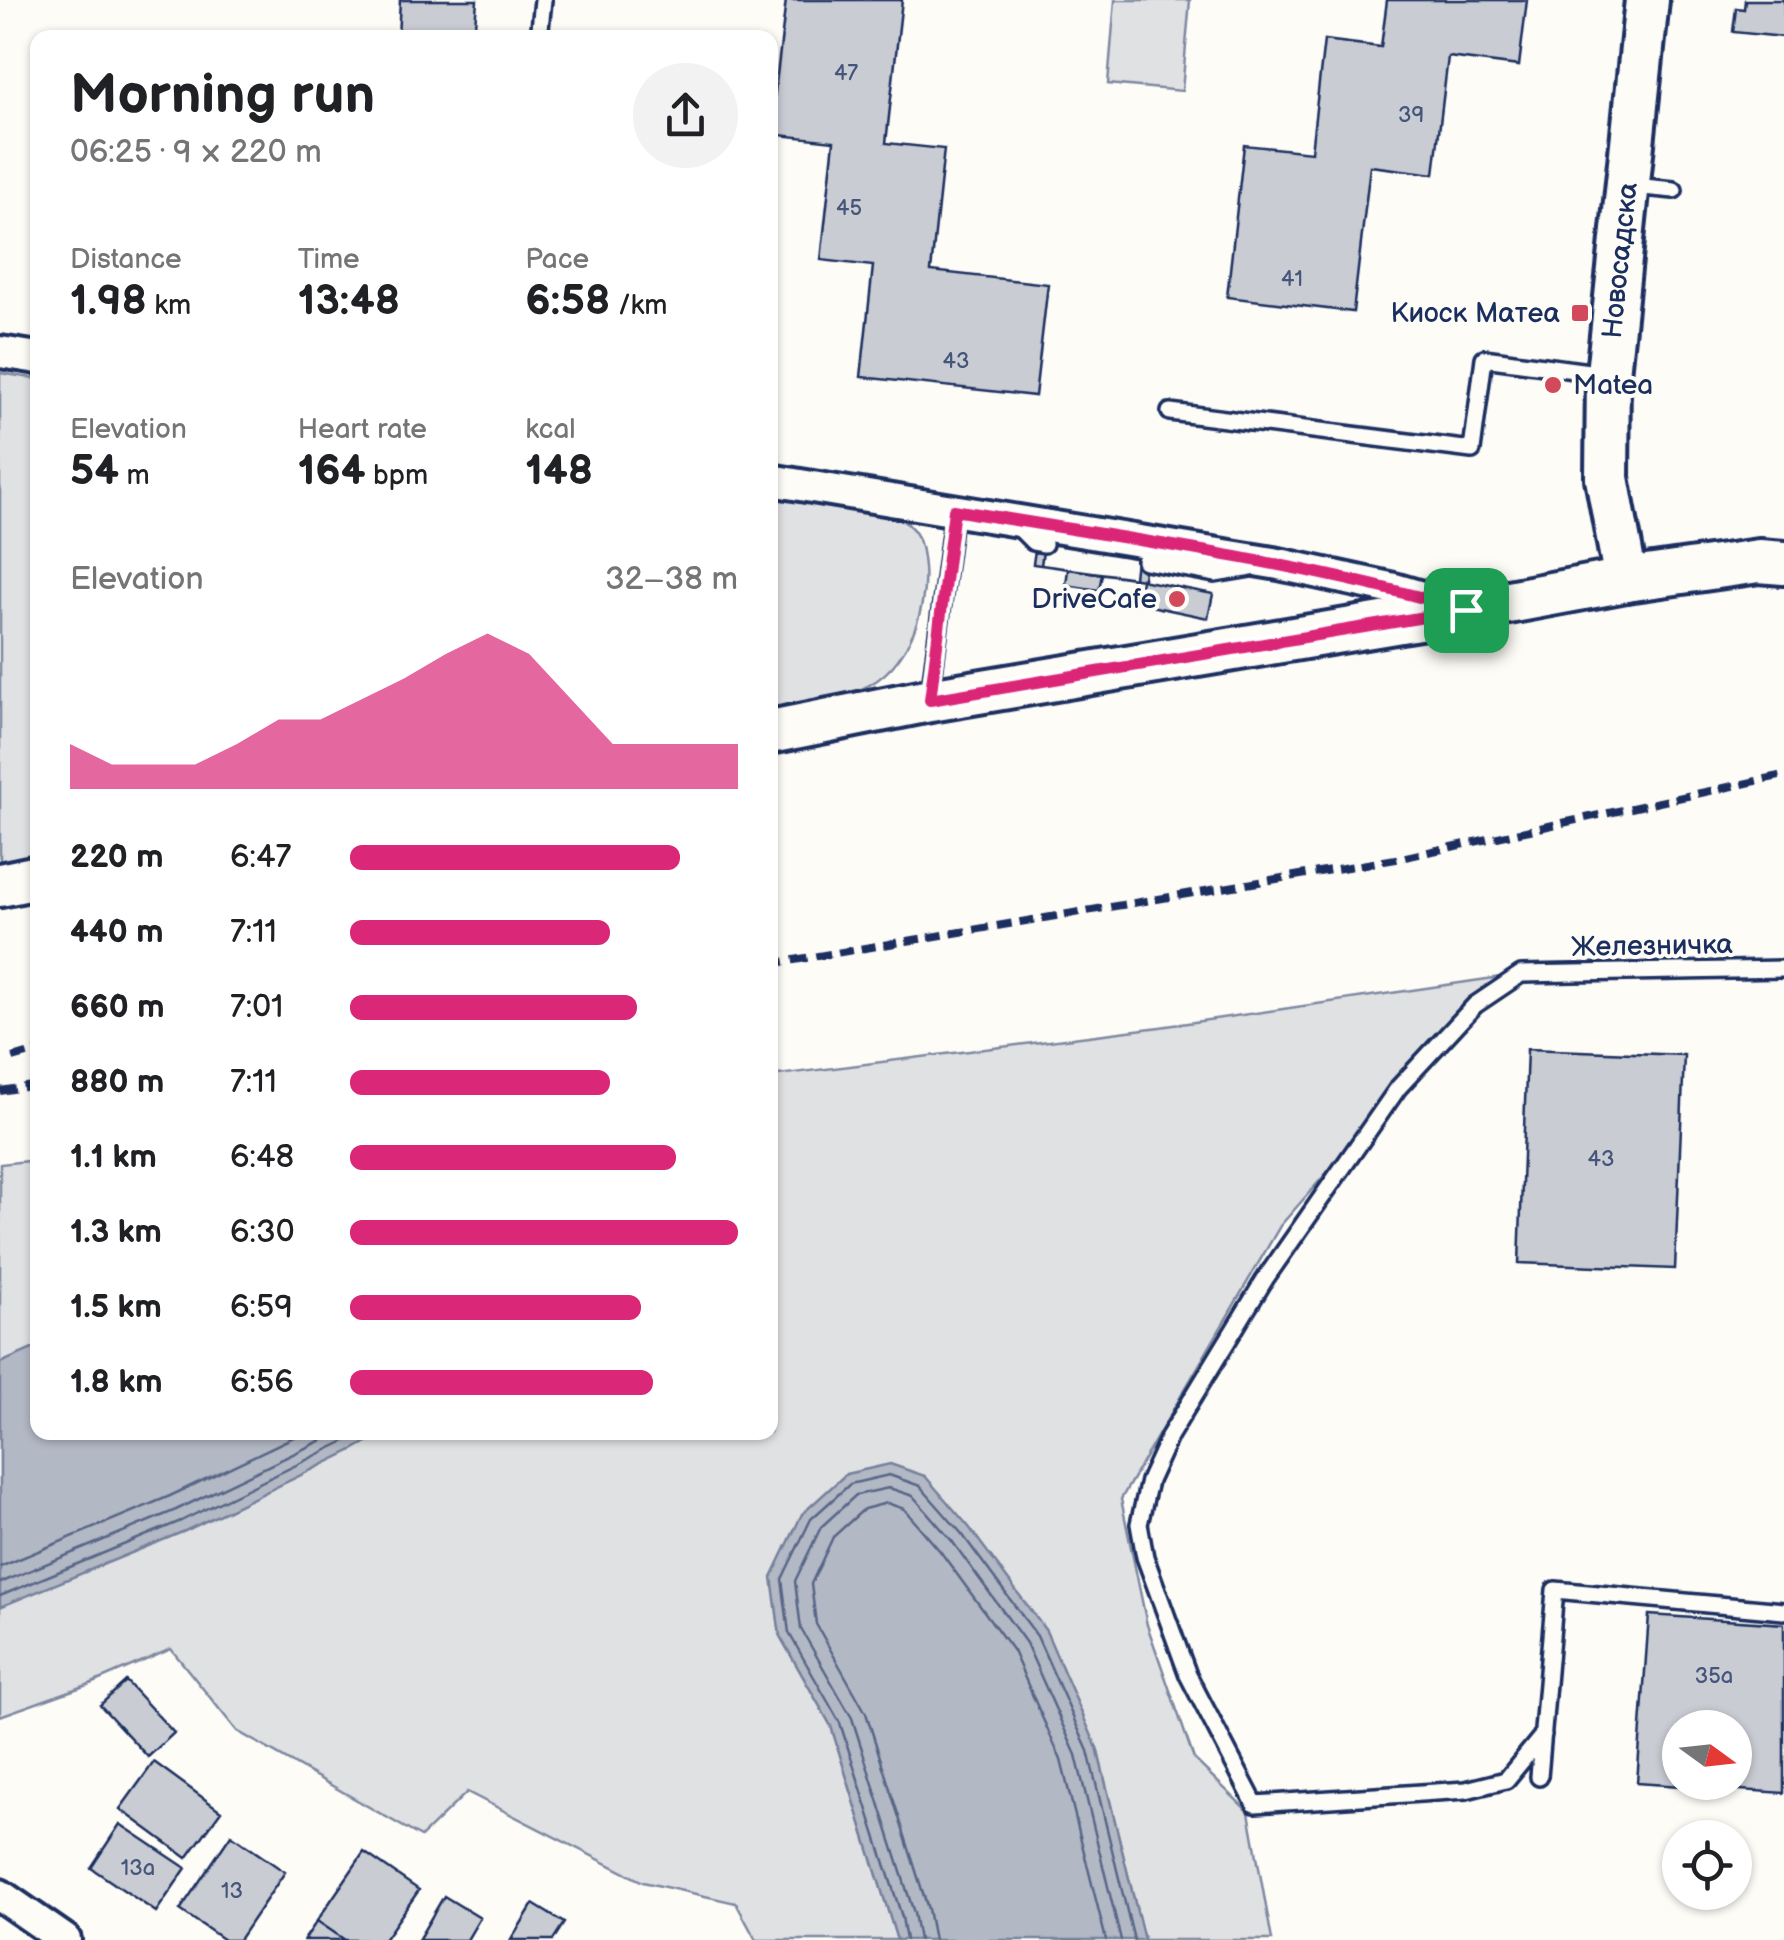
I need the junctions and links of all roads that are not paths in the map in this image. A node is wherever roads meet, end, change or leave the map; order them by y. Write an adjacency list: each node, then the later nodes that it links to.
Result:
1 (543, 0): 3 (lane)
2 (1646, 0): 4 (street, Новосадска)
3 (540, 30)
4 (1628, 185): 5 (lane); 8 (street, Новосадска)
5 (1674, 190)
6 (0, 352): 7 (street)
7 (30, 357)
8 (1608, 374): 9 (lane); 17 (street, Новосадска)
9 (1170, 412)
10 (778, 481): 11 (street)
11 (954, 510): 12 (street); 19 (lane)
12 (1011, 520): 13 (lane); 16 (street)
13 (1044, 544)
14 (1145, 561): 16 (lane)
15 (1784, 563): 17 (street)
16 (1279, 564): 18 (street)
17 (1626, 580): 18 (street)
18 (1466, 610): 19 (street)
19 (930, 700): 20 (street)
20 (778, 730)
21 (30, 878): 22 (street)
22 (0, 884)
23 (1784, 968): 25 (lane, Железничка)
24 (1784, 1610): 25 (lane)
25 (1542, 1735): 26 (lane)
26 (1539, 1776)
27 (0, 1896): 28 (street)
28 (65, 1940)

